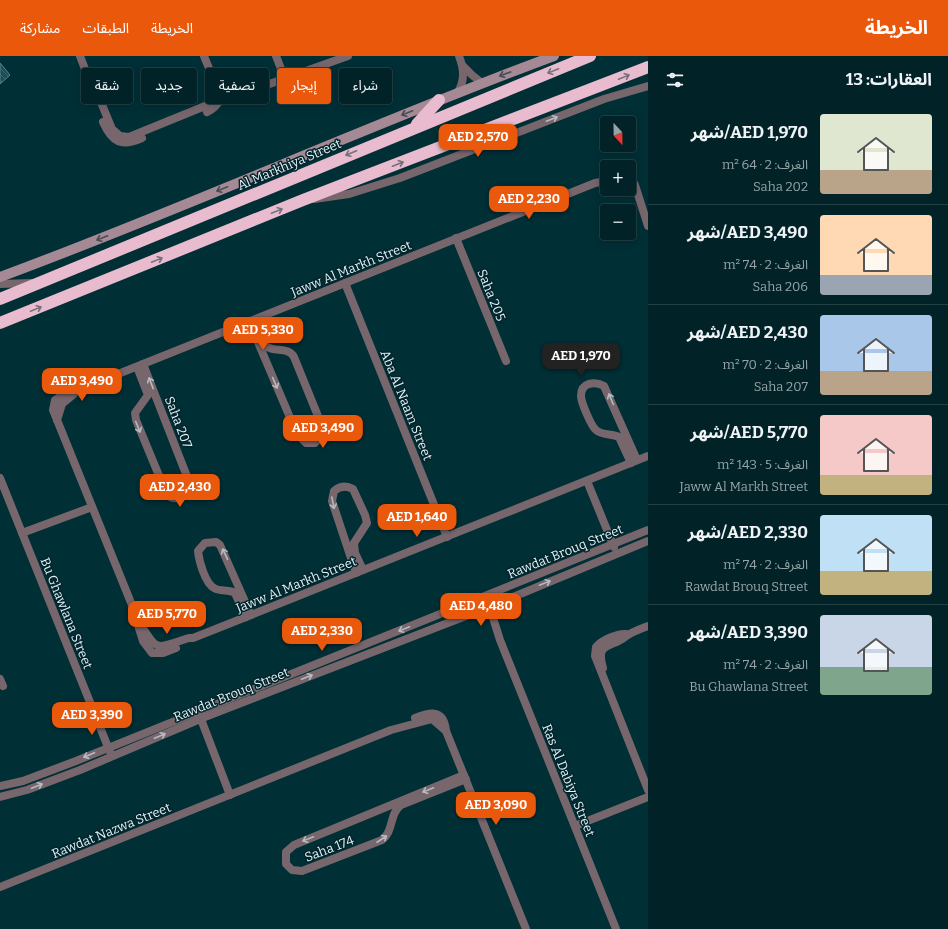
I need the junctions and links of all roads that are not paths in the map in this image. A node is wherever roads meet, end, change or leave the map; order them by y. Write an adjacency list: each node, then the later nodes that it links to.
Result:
1 (80, 56): 12 (street)
2 (204, 56): 21 (street)
3 (208, 56): 13 (street)
4 (276, 56): 14 (street)
5 (333, 56): 15 (street)
6 (348, 56): 15 (street)
7 (459, 56): 10 (street)
8 (554, 56): 16 (main road, Al Markhiya Street, one-way to 16)
9 (590, 56): 23 (highway, Al Markhiya Street, one-way to 23)
10 (463, 66): 16 (street); 18 (street)
11 (648, 67): 29 (highway, one-way to 11)
12 (85, 68)
13 (212, 68)
14 (281, 68)
15 (311, 68)
16 (482, 83): 18 (main road, Al Markhiya Street)
17 (648, 86): 29 (street, one-way to 17)
18 (458, 92): 19 (main road, Al Markhiya Street)
19 (439, 100): 23 (highway); 33 (main road, Al Markhiya Street, one-way to 33)
20 (96, 104): 22 (street)
21 (102, 104)
22 (217, 104)
23 (413, 128): 34 (highway, Al Markhiya Street, one-way to 34)
24 (600, 179): 26 (street)
25 (600, 182): 26 (street)
26 (594, 183): 32 (street, Jaww Al Markh Street)
27 (636, 189): 30 (street)
28 (634, 196): 30 (street)
29 (303, 200): 39 (highway, one-way to 29)
30 (641, 208): 31 (street)
31 (648, 226)
32 (456, 238): 35 (street, Jaww Al Markh Street); 41 (street, Saha 205)
33 (0, 277)
34 (41, 282): 36 (street); 37 (highway, Al Markhiya Street)
35 (345, 283): 38 (street, Jaww Al Markh Street); 57 (street, Aba Al Naam Street)
36 (0, 284)
37 (0, 299)
38 (252, 321): 40 (street); 42 (street, Jaww Al Markh Street); 43 (street)
39 (3, 323)
40 (279, 350): 43 (street); 43 (street, one-way to 40)
41 (506, 361)
42 (140, 366): 44 (street, Saha 207); 45 (street, Saha 207, one-way to 42); 52 (street, Jaww Al Markh Street)
43 (268, 366)
44 (142, 404): 45 (street); 45 (street, Saha 207, one-way to 45)
45 (160, 407)
46 (620, 420): 47 (street); 47 (street, one-way to 47); 49 (street)
47 (611, 434): 49 (street)
48 (648, 456): 49 (street, Jaww Al Markh Street)
49 (634, 462): 51 (street, Jaww Al Markh Street)
50 (0, 478): 55 (street, Bu Ghawlana Street)
51 (586, 481): 57 (street, Jaww Al Markh Street); 59 (street)
52 (92, 506): 55 (street); 66 (street, Jaww Al Markh Street)
53 (648, 530): 59 (street, Rawdat Brouq Street)
54 (342, 531): 56 (street); 56 (street, one-way to 54); 61 (street)
55 (22, 533): 69 (street, Bu Ghawlana Street)
56 (359, 535): 61 (street)
57 (447, 536): 61 (street, Jaww Al Markh Street)
58 (648, 541): 60 (street, Rawdat Brouq Street)
59 (613, 544): 60 (street); 64 (street, Rawdat Brouq Street)
60 (617, 554): 65 (street, Rawdat Brouq Street, one-way to 60)
61 (359, 571): 66 (street, Jaww Al Markh Street)
62 (234, 575): 63 (street); 63 (street, one-way to 63); 66 (street)
63 (224, 590): 66 (street)
64 (482, 597): 65 (street, Ras Al Dabiya Street); 68 (street, Rawdat Brouq Street, one-way to 68)
65 (487, 607): 68 (street, Rawdat Brouq Street, one-way to 65); 79 (street, Ras Al Dabiya Street)
66 (249, 616)
67 (648, 626): 73 (street)
68 (199, 715): 69 (street, Rawdat Brouq Street); 70 (street, Rawdat Brouq Street, one-way to 68); 74 (street)
69 (108, 747): 70 (street, Bu Ghawlana Street); 72 (street, Rawdat Brouq Street, one-way to 72)
70 (111, 757): 75 (street, Rawdat Brouq Street, one-way to 70)
71 (465, 777): 74 (street, Rawdat Nazwa Street); 77 (street, Saha 174, one-way to 77); 78 (street, Saha 174); 81 (street, Rawdat Nazwa Street)
72 (0, 786)
73 (648, 790)
74 (230, 795): 80 (street, Rawdat Nazwa Street)
75 (0, 797)
76 (648, 797): 79 (street)
77 (375, 811): 78 (street); 78 (street, Saha 174, one-way to 78)
78 (392, 821)
79 (575, 826): 82 (street, Ras Al Dabiya Street)
80 (0, 887)
81 (526, 929)
82 (616, 929)

